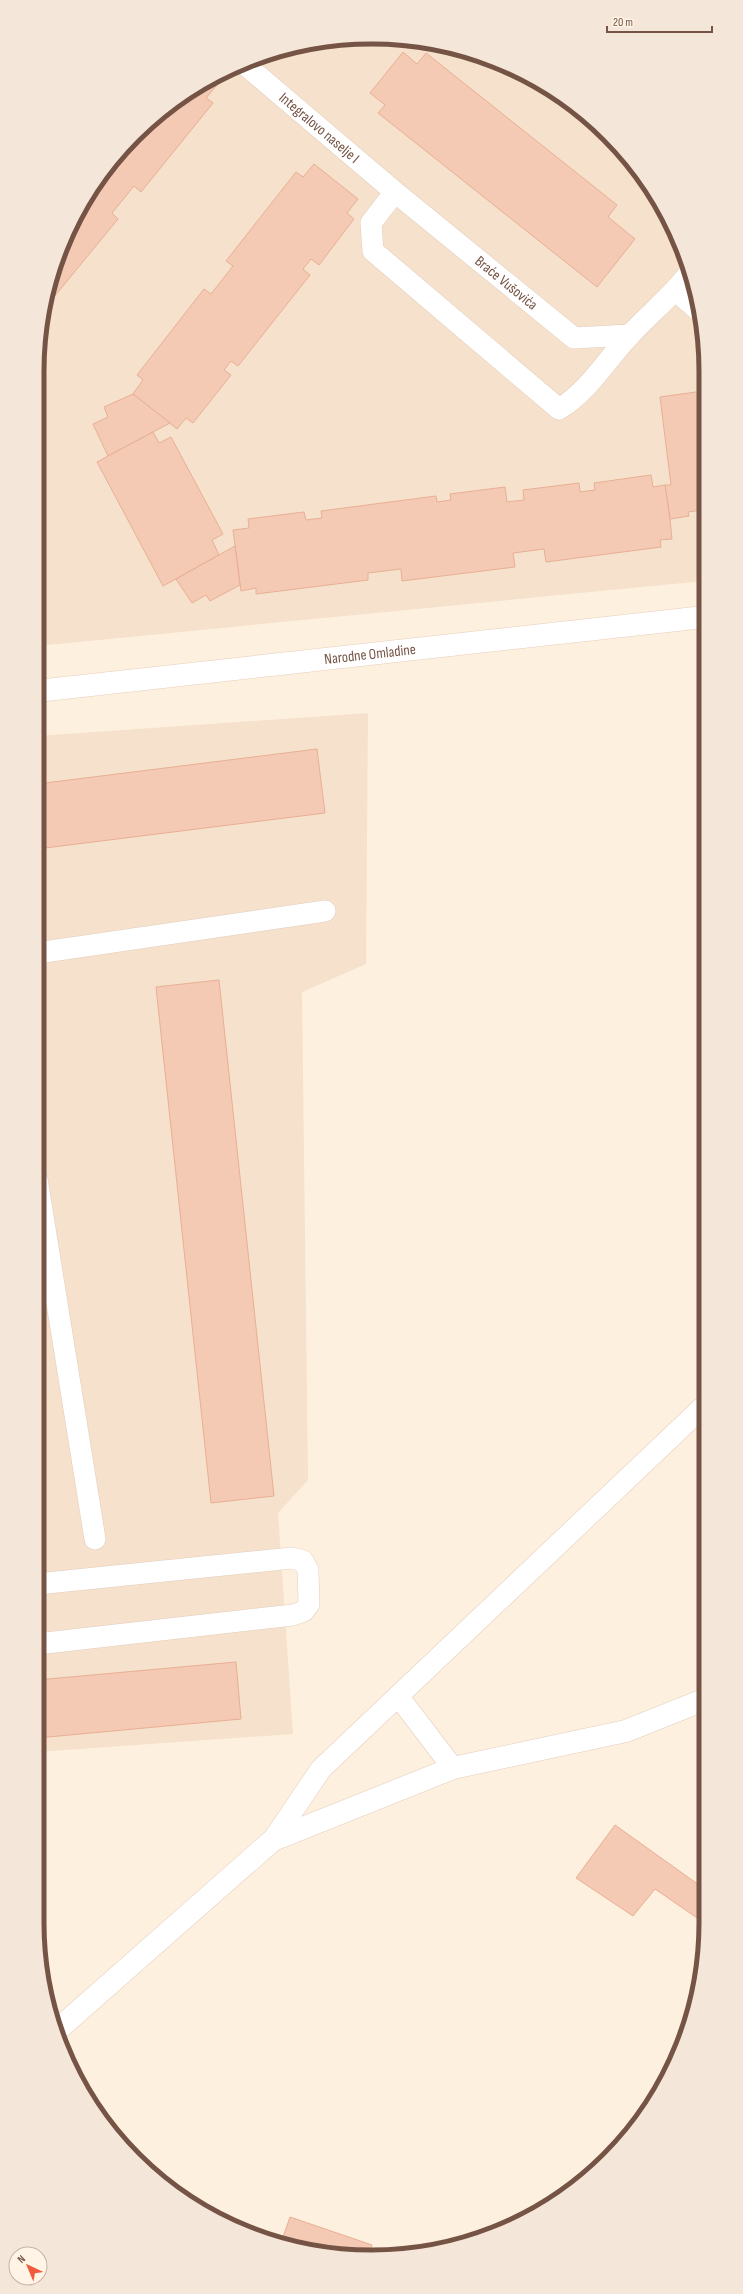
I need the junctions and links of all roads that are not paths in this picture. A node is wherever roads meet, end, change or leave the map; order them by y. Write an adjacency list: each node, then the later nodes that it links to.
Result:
1 (249, 68): 2 (lane, Integralovo naselje I)
2 (395, 192): 5 (lane, Braće Vušovića); 5 (lane)
3 (682, 284): 4 (lane); 5 (lane)
4 (691, 298)
5 (630, 334)
6 (699, 618): 7 (street, Narodne Omladine)
7 (44, 689)
8 (325, 910): 9 (lane)
9 (44, 952)
10 (44, 1233): 12 (lane)
11 (699, 1411): 15 (lane)
12 (95, 1539)
13 (44, 1583): 14 (lane)
14 (44, 1643)
15 (398, 1696): 17 (lane); 18 (lane)
16 (699, 1703): 17 (street)
17 (454, 1768): 18 (street)
18 (273, 1840): 19 (street)
19 (61, 2027)

